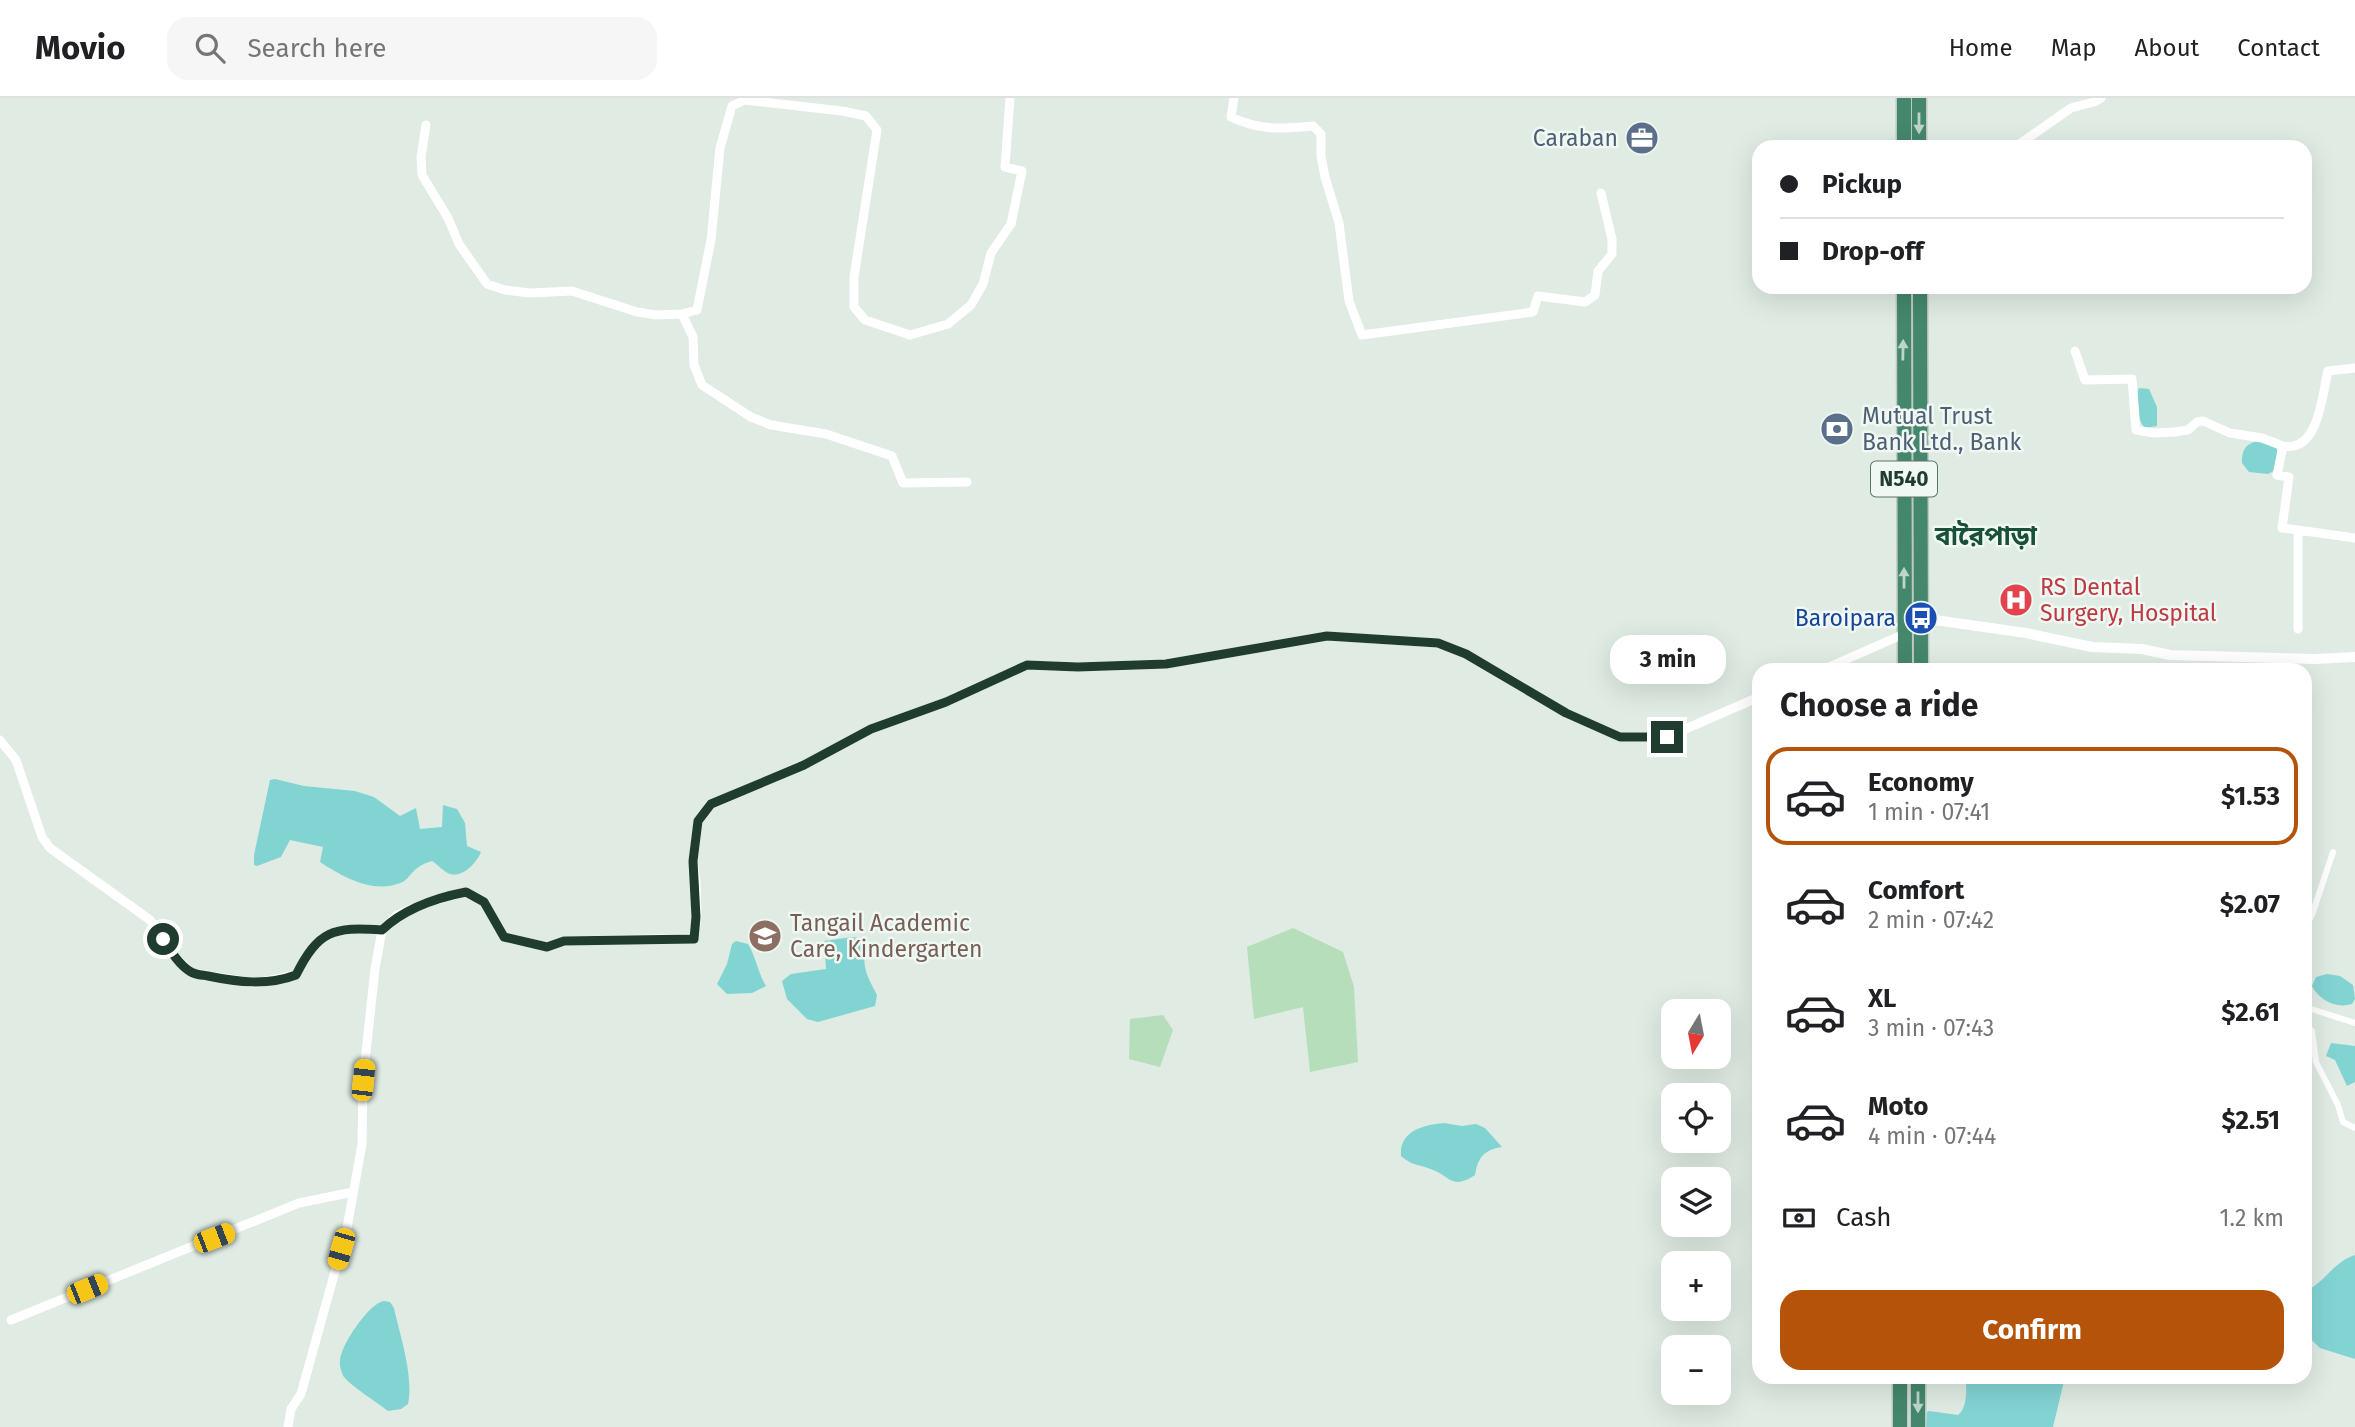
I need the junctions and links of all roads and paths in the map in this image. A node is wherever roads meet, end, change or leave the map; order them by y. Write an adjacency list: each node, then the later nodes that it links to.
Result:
1 (1010, 98): 13 (street)
2 (1234, 98): 10 (street)
3 (1904, 98): 7 (highway)
4 (1919, 98): 8 (highway, one-way to 8)
5 (2101, 98): 9 (street)
6 (426, 125): 13 (street)
7 (1904, 140)
8 (1919, 140)
9 (2025, 140)
10 (1601, 193)
11 (1903, 294): 22 (highway, N540, one-way to 11)
12 (1920, 294): 20 (highway, N540)
13 (682, 314): 17 (street)
14 (2075, 351): 16 (street)
15 (2355, 368): 16 (street)
16 (2283, 446): 18 (street)
17 (967, 482)
18 (2298, 530): 19 (street); 21 (street)
19 (2355, 538)
20 (1921, 618): 23 (street); 26 (highway, N540)
21 (2298, 629)
22 (1904, 634): 24 (street); 25 (highway, N540)
23 (2355, 657)
24 (1838, 663)
25 (1905, 663)
26 (1921, 663)
27 (1752, 700): 31 (street)
28 (0, 740): 31 (street)
29 (2333, 852): 30 (street)
30 (2312, 915)
31 (382, 930): 36 (street)
32 (2312, 1009): 33 (street)
33 (2355, 1023)
34 (2312, 1031): 35 (street)
35 (2355, 1128)
36 (353, 1192): 37 (street); 40 (street)
37 (11, 1320)
38 (1900, 1384): 41 (highway)
39 (1918, 1384): 42 (highway, one-way to 42)
40 (288, 1427)
41 (1900, 1427)
42 (1918, 1427)

